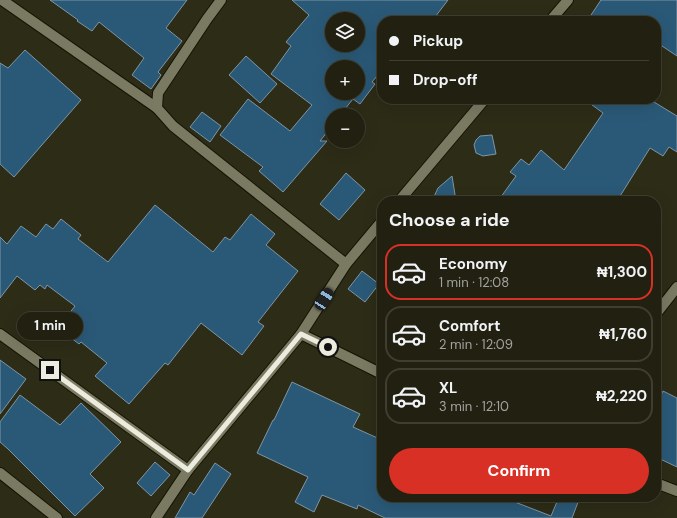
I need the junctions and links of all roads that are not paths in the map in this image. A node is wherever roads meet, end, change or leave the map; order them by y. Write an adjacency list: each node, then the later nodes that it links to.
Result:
1 (2, 0): 6 (street)
2 (221, 0): 6 (street)
3 (568, 0): 4 (street)
4 (554, 16)
5 (481, 104): 7 (street)
6 (157, 108): 9 (street)
7 (403, 196)
8 (377, 227): 9 (street)
9 (346, 264): 13 (street)
10 (677, 287): 11 (street)
11 (661, 308)
12 (0, 334): 15 (street)
13 (301, 334): 14 (street); 15 (street)
14 (377, 372)
15 (188, 470): 20 (street)
16 (0, 473): 19 (street)
17 (661, 485): 18 (street)
18 (677, 492)
19 (57, 518)
20 (156, 518)

